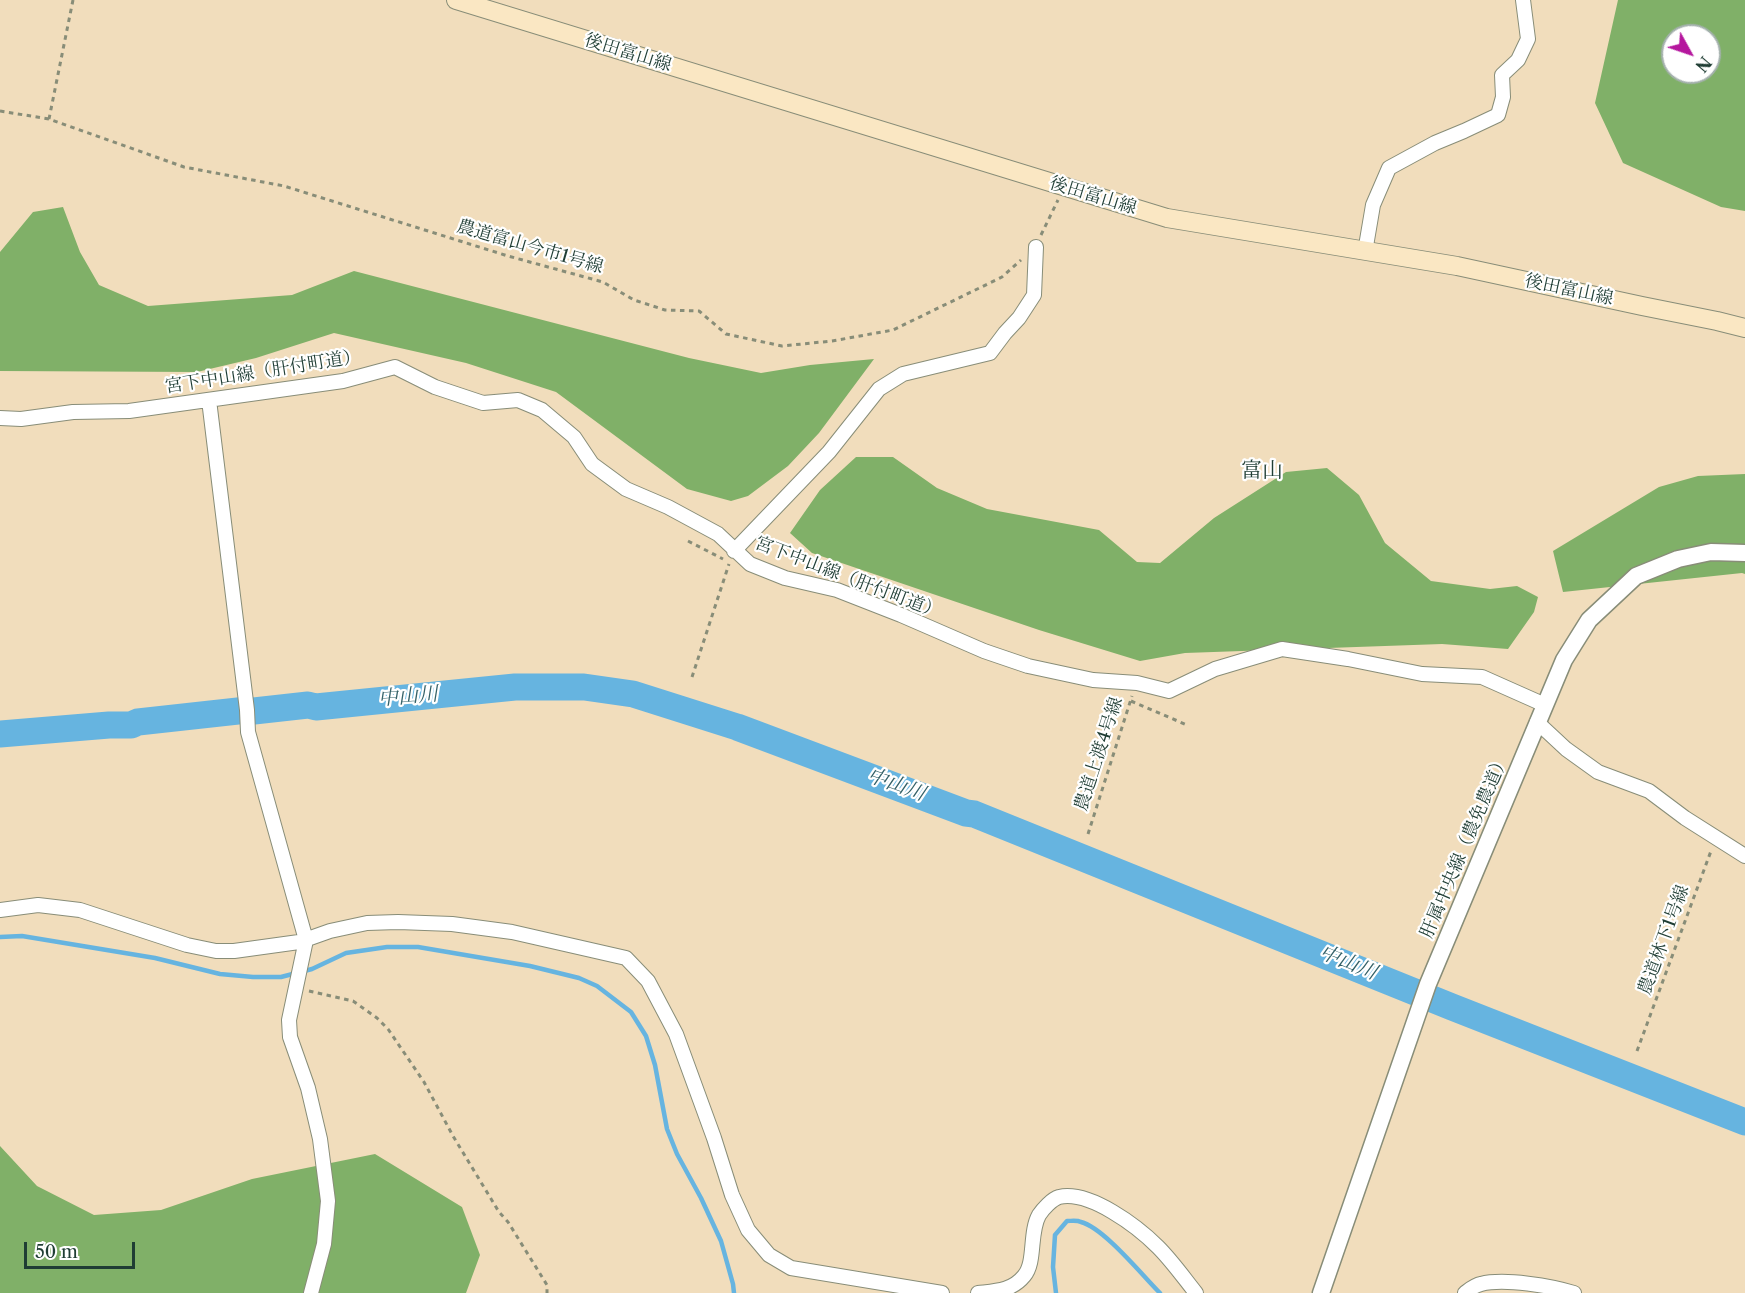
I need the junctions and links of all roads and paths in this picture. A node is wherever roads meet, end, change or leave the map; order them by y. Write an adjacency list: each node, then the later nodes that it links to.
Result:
1 (73, 0): 5 (path)
2 (456, 0): 6 (main road, 後田富山線)
3 (1523, 0): 8 (street)
4 (0, 111): 5 (path, 農道富山今市1号線)
5 (49, 119): 7 (path, 農道富山今市1号線)
6 (1064, 188): 7 (path, 農道富山今市1号線); 8 (main road, 後田富山線)
7 (1036, 247): 14 (street)
8 (1365, 252): 9 (main road, 後田富山線)
9 (1745, 328)
10 (209, 400): 11 (street, 宮下中山線（肝付町道）); 14 (street, 宮下中山線（肝付町道）); 25 (street)
11 (0, 418)
12 (688, 541): 14 (path)
13 (1745, 552): 18 (street)
14 (732, 557): 15 (path); 16 (street, 宮下中山線（肝付町道）)
15 (692, 678)
16 (1137, 683): 17 (path, 農道上渡4号線); 18 (street, 宮下中山線（肝付町道）)
17 (1131, 701): 20 (path); 21 (path, 農道上渡4号線)
18 (1545, 705): 19 (street, 肝属中央線（農免農道）)
19 (1537, 722): 22 (street); 33 (street, 肝属中央線（農免農道）)
20 (1187, 725)
21 (1088, 834)
22 (1716, 838): 23 (street); 27 (path, 農道林下1号線)
23 (1745, 856)
24 (0, 910): 25 (street)
25 (306, 940): 26 (street); 30 (street)
26 (296, 988): 28 (street); 29 (path)
27 (1637, 1051)
28 (311, 1293)
29 (547, 1293)
30 (942, 1293)
31 (978, 1293): 32 (street)
32 (1196, 1293)
33 (1321, 1293)
34 (1465, 1293): 35 (street)
35 (1574, 1293)

